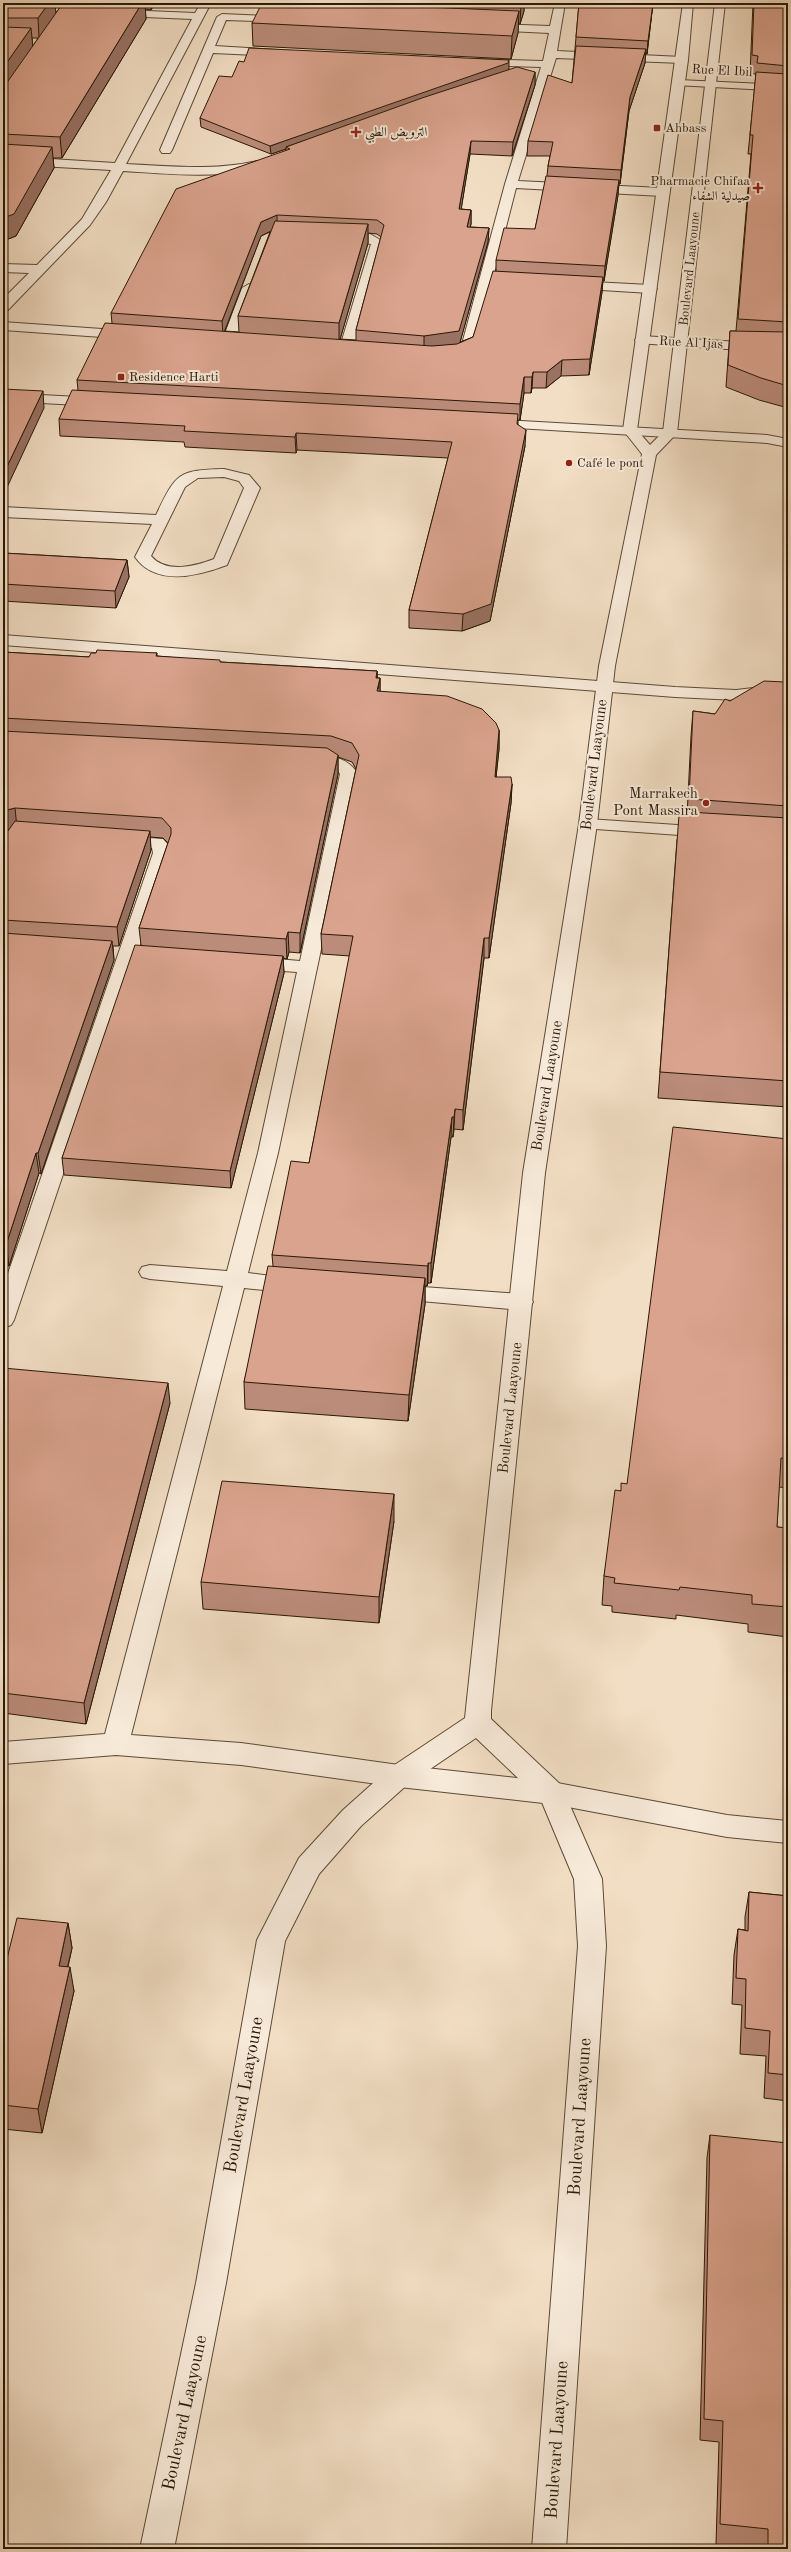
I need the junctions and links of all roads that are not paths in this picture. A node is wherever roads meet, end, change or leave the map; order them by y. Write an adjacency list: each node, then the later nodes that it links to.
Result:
1 (206, 3): 7 (street)
2 (560, 3): 11 (street)
3 (688, 3): 15 (street)
4 (720, 3): 19 (street, Boulevard Laayoune)
5 (3, 8): 6 (street)
6 (66, 10): 7 (street); 9 (street)
7 (200, 16): 24 (street)
8 (300, 20): 12 (street)
9 (58, 22)
10 (475, 27): 11 (street)
11 (555, 30): 14 (street)
12 (209, 50): 13 (street); 21 (street)
13 (286, 54)
14 (549, 59): 15 (street); 16 (street); 17 (street); 25 (street)
15 (682, 60): 18 (street)
16 (469, 61)
17 (511, 76)
18 (678, 83): 19 (street, Rue El Ibil); 26 (street)
19 (711, 85): 20 (street, Rue El Ibil); 42 (street, Boulevard Laayoune)
20 (788, 88)
21 (166, 150)
22 (3, 160): 24 (street)
23 (268, 162): 24 (street)
24 (119, 166): 29 (street)
25 (511, 184): 26 (street); 31 (street)
26 (662, 192): 34 (street)
27 (324, 236): 45 (street)
28 (3, 268): 29 (street)
29 (39, 269): 35 (street)
30 (254, 275): 40 (street)
31 (487, 281): 32 (street); 47 (street)
32 (503, 282)
33 (557, 284): 34 (street)
34 (650, 289): 39 (street)
35 (3, 307)
36 (3, 326): 37 (street)
37 (143, 336)
38 (213, 340): 40 (street)
39 (642, 340): 42 (street, Rue Al Ijas); 51 (street)
40 (229, 341): 41 (street)
41 (244, 343)
42 (682, 343): 44 (street, Rue Al Ijas); 52 (street, Boulevard Laayoune)
43 (331, 349): 45 (street)
44 (788, 349)
45 (346, 350): 46 (street)
46 (362, 351)
47 (439, 356)
48 (3, 397): 49 (street)
49 (114, 403)
50 (472, 422): 51 (street)
51 (630, 430): 52 (street); 54 (street)
52 (670, 433): 53 (street); 54 (street)
53 (788, 443)
54 (649, 454): 58 (street, Boulevard Laayoune)
55 (3, 512): 56 (street)
56 (161, 520): 56 (street)
57 (3, 640): 58 (street)
58 (604, 687): 59 (street); 61 (street, Boulevard Laayoune)
59 (788, 689)
60 (292, 759): 67 (street)
61 (588, 824): 62 (street); 72 (street, Boulevard Laayoune)
62 (723, 833)
63 (102, 840): 65 (street)
64 (105, 952): 65 (street)
65 (136, 955): 73 (street)
66 (238, 962): 67 (street)
67 (308, 967): 69 (street)
68 (150, 1272): 69 (street)
69 (233, 1281): 70 (street); 75 (street)
70 (319, 1287)
71 (374, 1291): 72 (street)
72 (522, 1302): 74 (street, Boulevard Laayoune)
73 (3, 1320)
74 (478, 1723): 77 (street, Boulevard Laayoune); 78 (street, Boulevard Laayoune)
75 (116, 1744): 76 (street); 77 (street)
76 (3, 1753)
77 (399, 1776): 78 (street); 80 (street, Boulevard Laayoune)
78 (552, 1793): 79 (street); 81 (street, Boulevard Laayoune)
79 (788, 1832)
80 (157, 2549)
81 (549, 2549)

